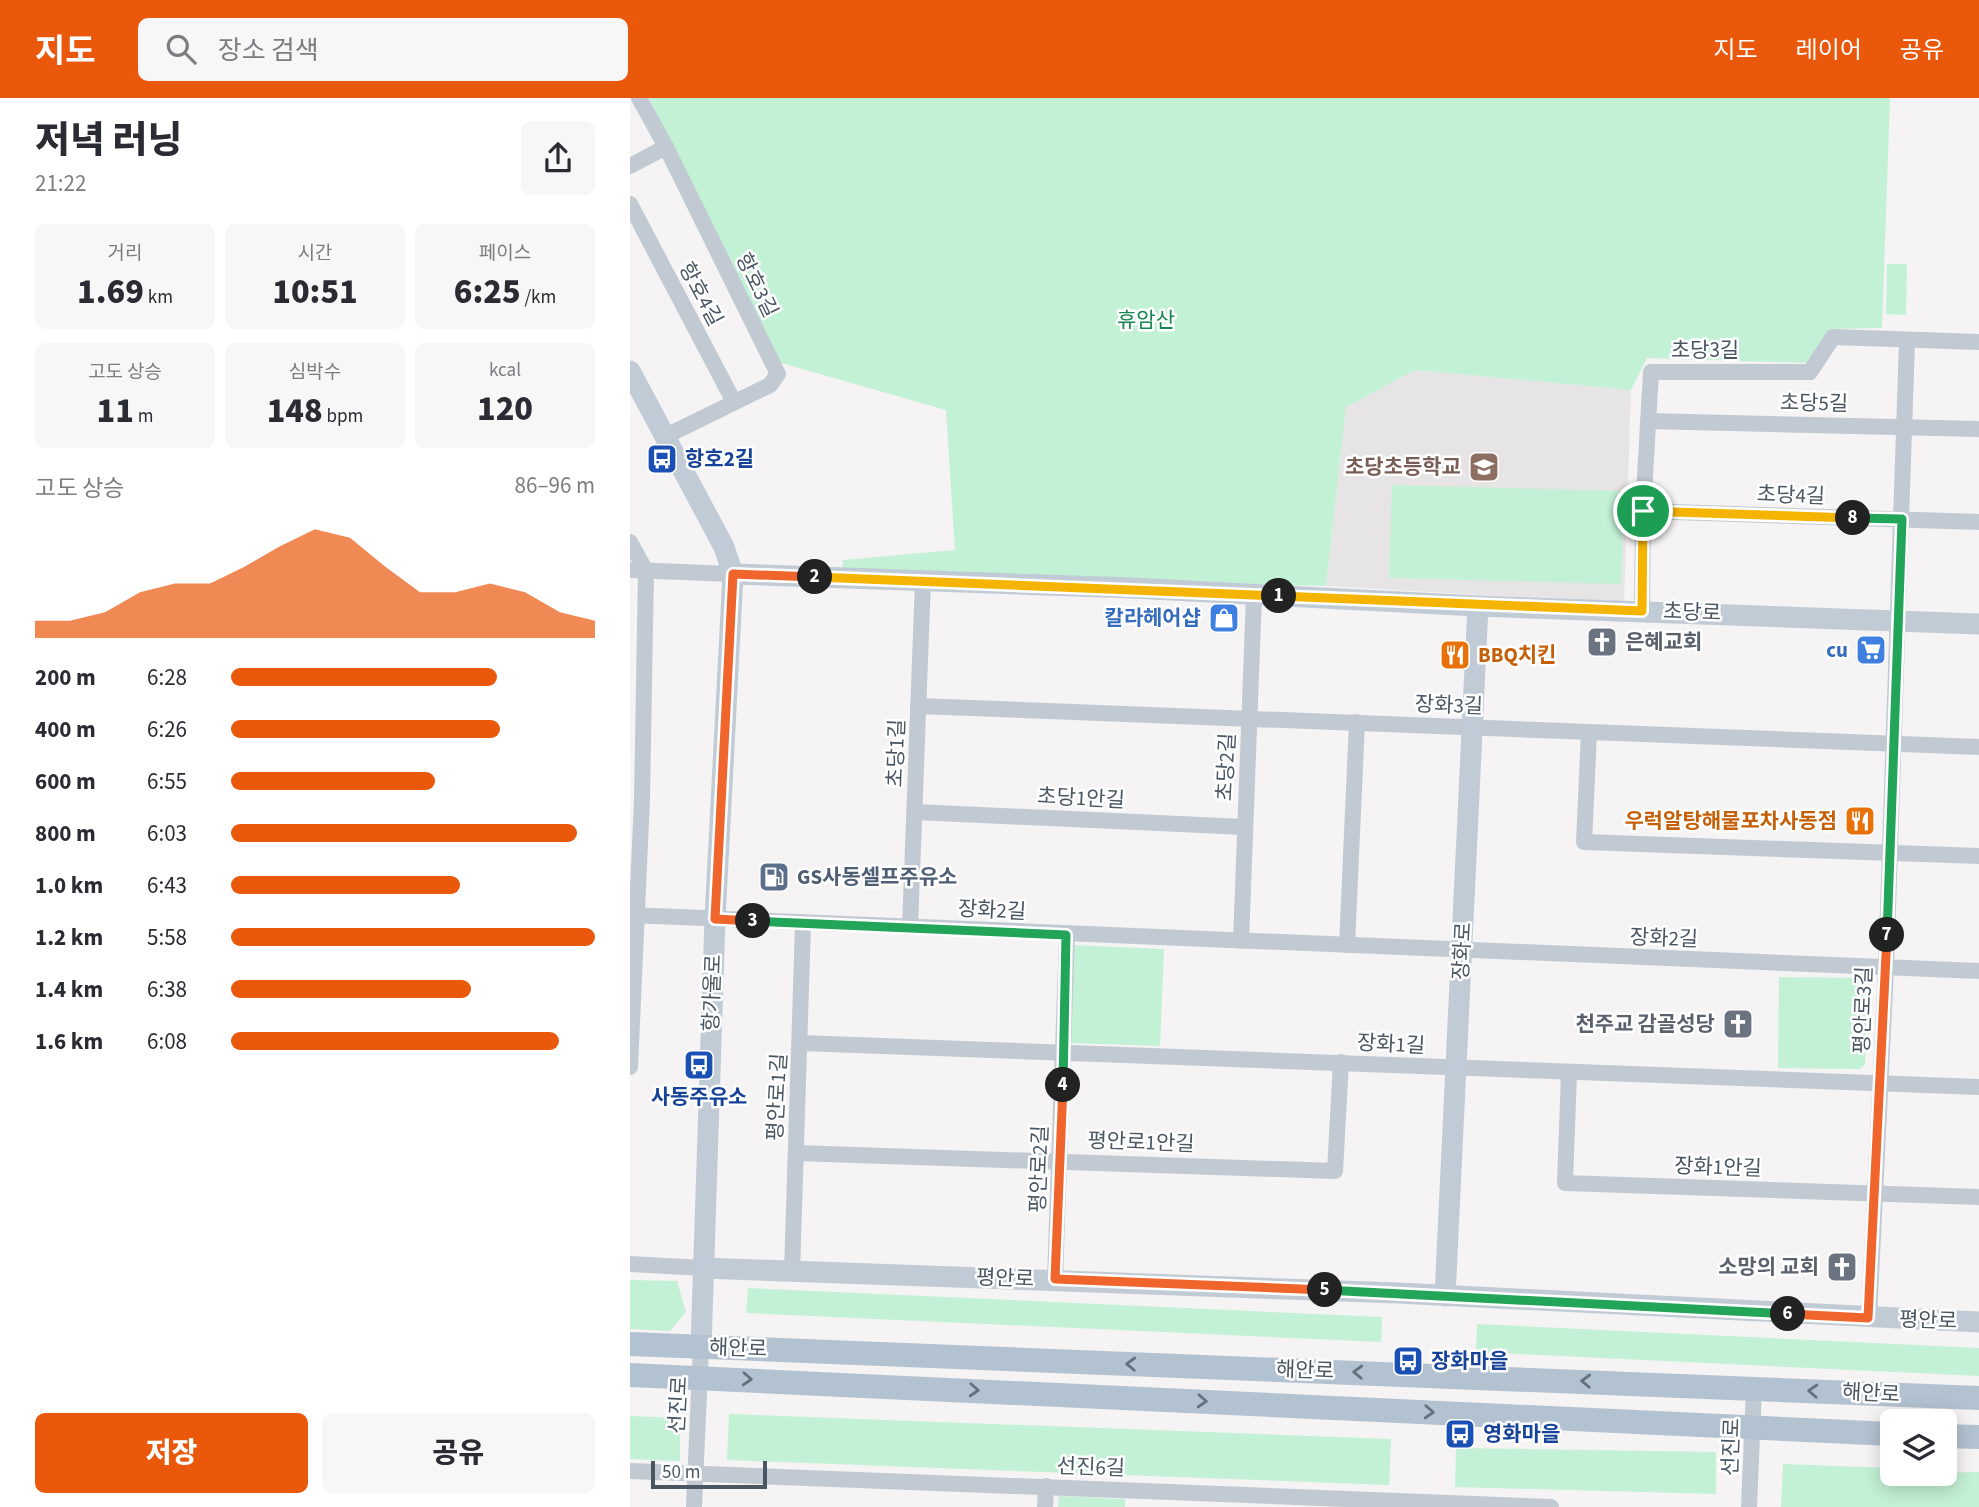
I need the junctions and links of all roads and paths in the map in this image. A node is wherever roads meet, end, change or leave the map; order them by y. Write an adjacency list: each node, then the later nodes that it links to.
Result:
1 (639, 98): 2 (street, 항호3길)
2 (666, 147): 3 (street); 8 (street, 항호3길)
3 (630, 166)
4 (630, 204): 8 (street, 항호4길)
5 (1908, 341): 6 (street, 초당3길); 9 (street, 초당3길); 10 (street, 평안로3길)
6 (1979, 342)
7 (630, 371): 12 (street, 항가울로)
8 (734, 402): 12 (street, 항호3길)
9 (1648, 421): 10 (street, 초당5길); 13 (street, 초당3길)
10 (1905, 426): 11 (street, 초당5길); 14 (street, 평안로3길)
11 (1979, 429)
12 (664, 437): 18 (street, 항가울로)
13 (1643, 511): 14 (street, 초당4길); 22 (street, 초당3길)
14 (1902, 519): 15 (street, 초당4길); 23 (street, 평안로3길)
15 (1979, 522)
16 (630, 541): 17 (street)
17 (638, 570): 18 (street); 25 (street)
18 (733, 574): 19 (street, 초당로); 39 (street, 항가울로)
19 (923, 580): 20 (street, 초당로); 26 (street, 초당1길)
20 (1254, 595): 21 (street, 초당로); 27 (street, 초당2길)
21 (1478, 606): 22 (street, 초당로); 29 (street, 장화로)
22 (1642, 611): 23 (street, 초당로)
23 (1898, 620): 24 (street, 초당로); 31 (street, 평안로3길)
24 (1979, 624)
25 (636, 687): 33 (street)
26 (918, 706): 27 (street, 장화3길); 34 (street, 초당1길)
27 (1250, 717): 28 (street, 장화3길); 35 (street, 초당2길)
28 (1357, 722): 29 (street, 장화3길); 44 (street)
29 (1473, 727): 30 (street, 장화3길); 45 (street, 장화로)
30 (1589, 732): 31 (street, 장화3길); 36 (street)
31 (1893, 743): 32 (street, 장화3길); 36 (street, 평안로3길)
32 (1979, 747)
33 (636, 799): 38 (street)
34 (915, 812): 35 (street, 초당1안길); 41 (street, 초당1길)
35 (1245, 827): 43 (street, 초당2길)
36 (1890, 852): 37 (street); 46 (street, 평안로3길)
37 (1979, 856)
38 (632, 915): 39 (street, 장화2길); 48 (street)
39 (715, 919): 40 (street, 장화2길); 62 (street, 항가울로)
40 (803, 924): 41 (street, 장화2길); 49 (street, 평안로1길)
41 (910, 927): 42 (street, 장화2길)
42 (1066, 935): 43 (street, 장화2길); 50 (street, 평안로2길)
43 (1241, 940): 44 (street, 장화2길)
44 (1347, 945): 45 (street, 장화2길)
45 (1462, 950): 46 (street, 장화2길); 53 (street, 장화로)
46 (1886, 968): 47 (street, 장화2길); 55 (street, 평안로3길)
47 (1979, 971)
48 (631, 1026): 52 (street)
49 (801, 1042): 50 (street, 장화1길); 57 (street, 평안로1길)
50 (1064, 1052): 51 (street, 장화1길); 58 (street, 평안로2길)
51 (1341, 1062): 53 (street, 장화1길); 58 (street, 평안로1안길)
52 (630, 1067)
53 (1457, 1068): 54 (street, 장화1길); 65 (street, 장화로)
54 (1569, 1073): 55 (street, 장화1길); 59 (street, 장화1안길)
55 (1881, 1085): 56 (street, 장화1길); 59 (street, 평안로3길)
56 (1979, 1087)
57 (796, 1153): 58 (street, 평안로1안길); 63 (street, 평안로1길)
58 (1060, 1160): 64 (street, 평안로2길)
59 (1874, 1193): 60 (street, 장화1안길); 66 (street, 평안로3길)
60 (1979, 1196)
61 (630, 1264): 62 (street)
62 (703, 1268): 63 (street, 평안로); 69 (street, 항가울로)
63 (792, 1272): 64 (street, 평안로)
64 (1055, 1279): 65 (street, 평안로)
65 (1445, 1296): 66 (street, 평안로)
66 (1868, 1318): 67 (street, 평안로)
67 (1979, 1322)
68 (630, 1344): 69 (main road, 해안로)
69 (701, 1347): 71 (street, 선진로); 72 (main road, 해안로, one-way to 69)
70 (630, 1375): 71 (main road, 해안로)
71 (700, 1377): 74 (main road, 해안로, one-way to 74); 79 (street, 선진로)
72 (1754, 1388): 73 (main road, 해안로, one-way to 72); 74 (street, 선진로)
73 (1979, 1398)
74 (1752, 1428): 75 (main road, 해안로); 87 (street, 선진로)
75 (1880, 1433)
76 (1957, 1436): 77 (main road)
77 (1979, 1437)
78 (630, 1471): 79 (street, 선진6길)
79 (695, 1474): 80 (street, 선진6길); 83 (street, 선진로)
80 (1045, 1486): 81 (street, 선진6길); 84 (street)
81 (1133, 1490): 82 (street, 선진6길); 85 (street)
82 (1440, 1504): 86 (street, 선진6길)
83 (694, 1507)
84 (1045, 1507)
85 (1133, 1507)
86 (1551, 1507)
87 (1749, 1507)

